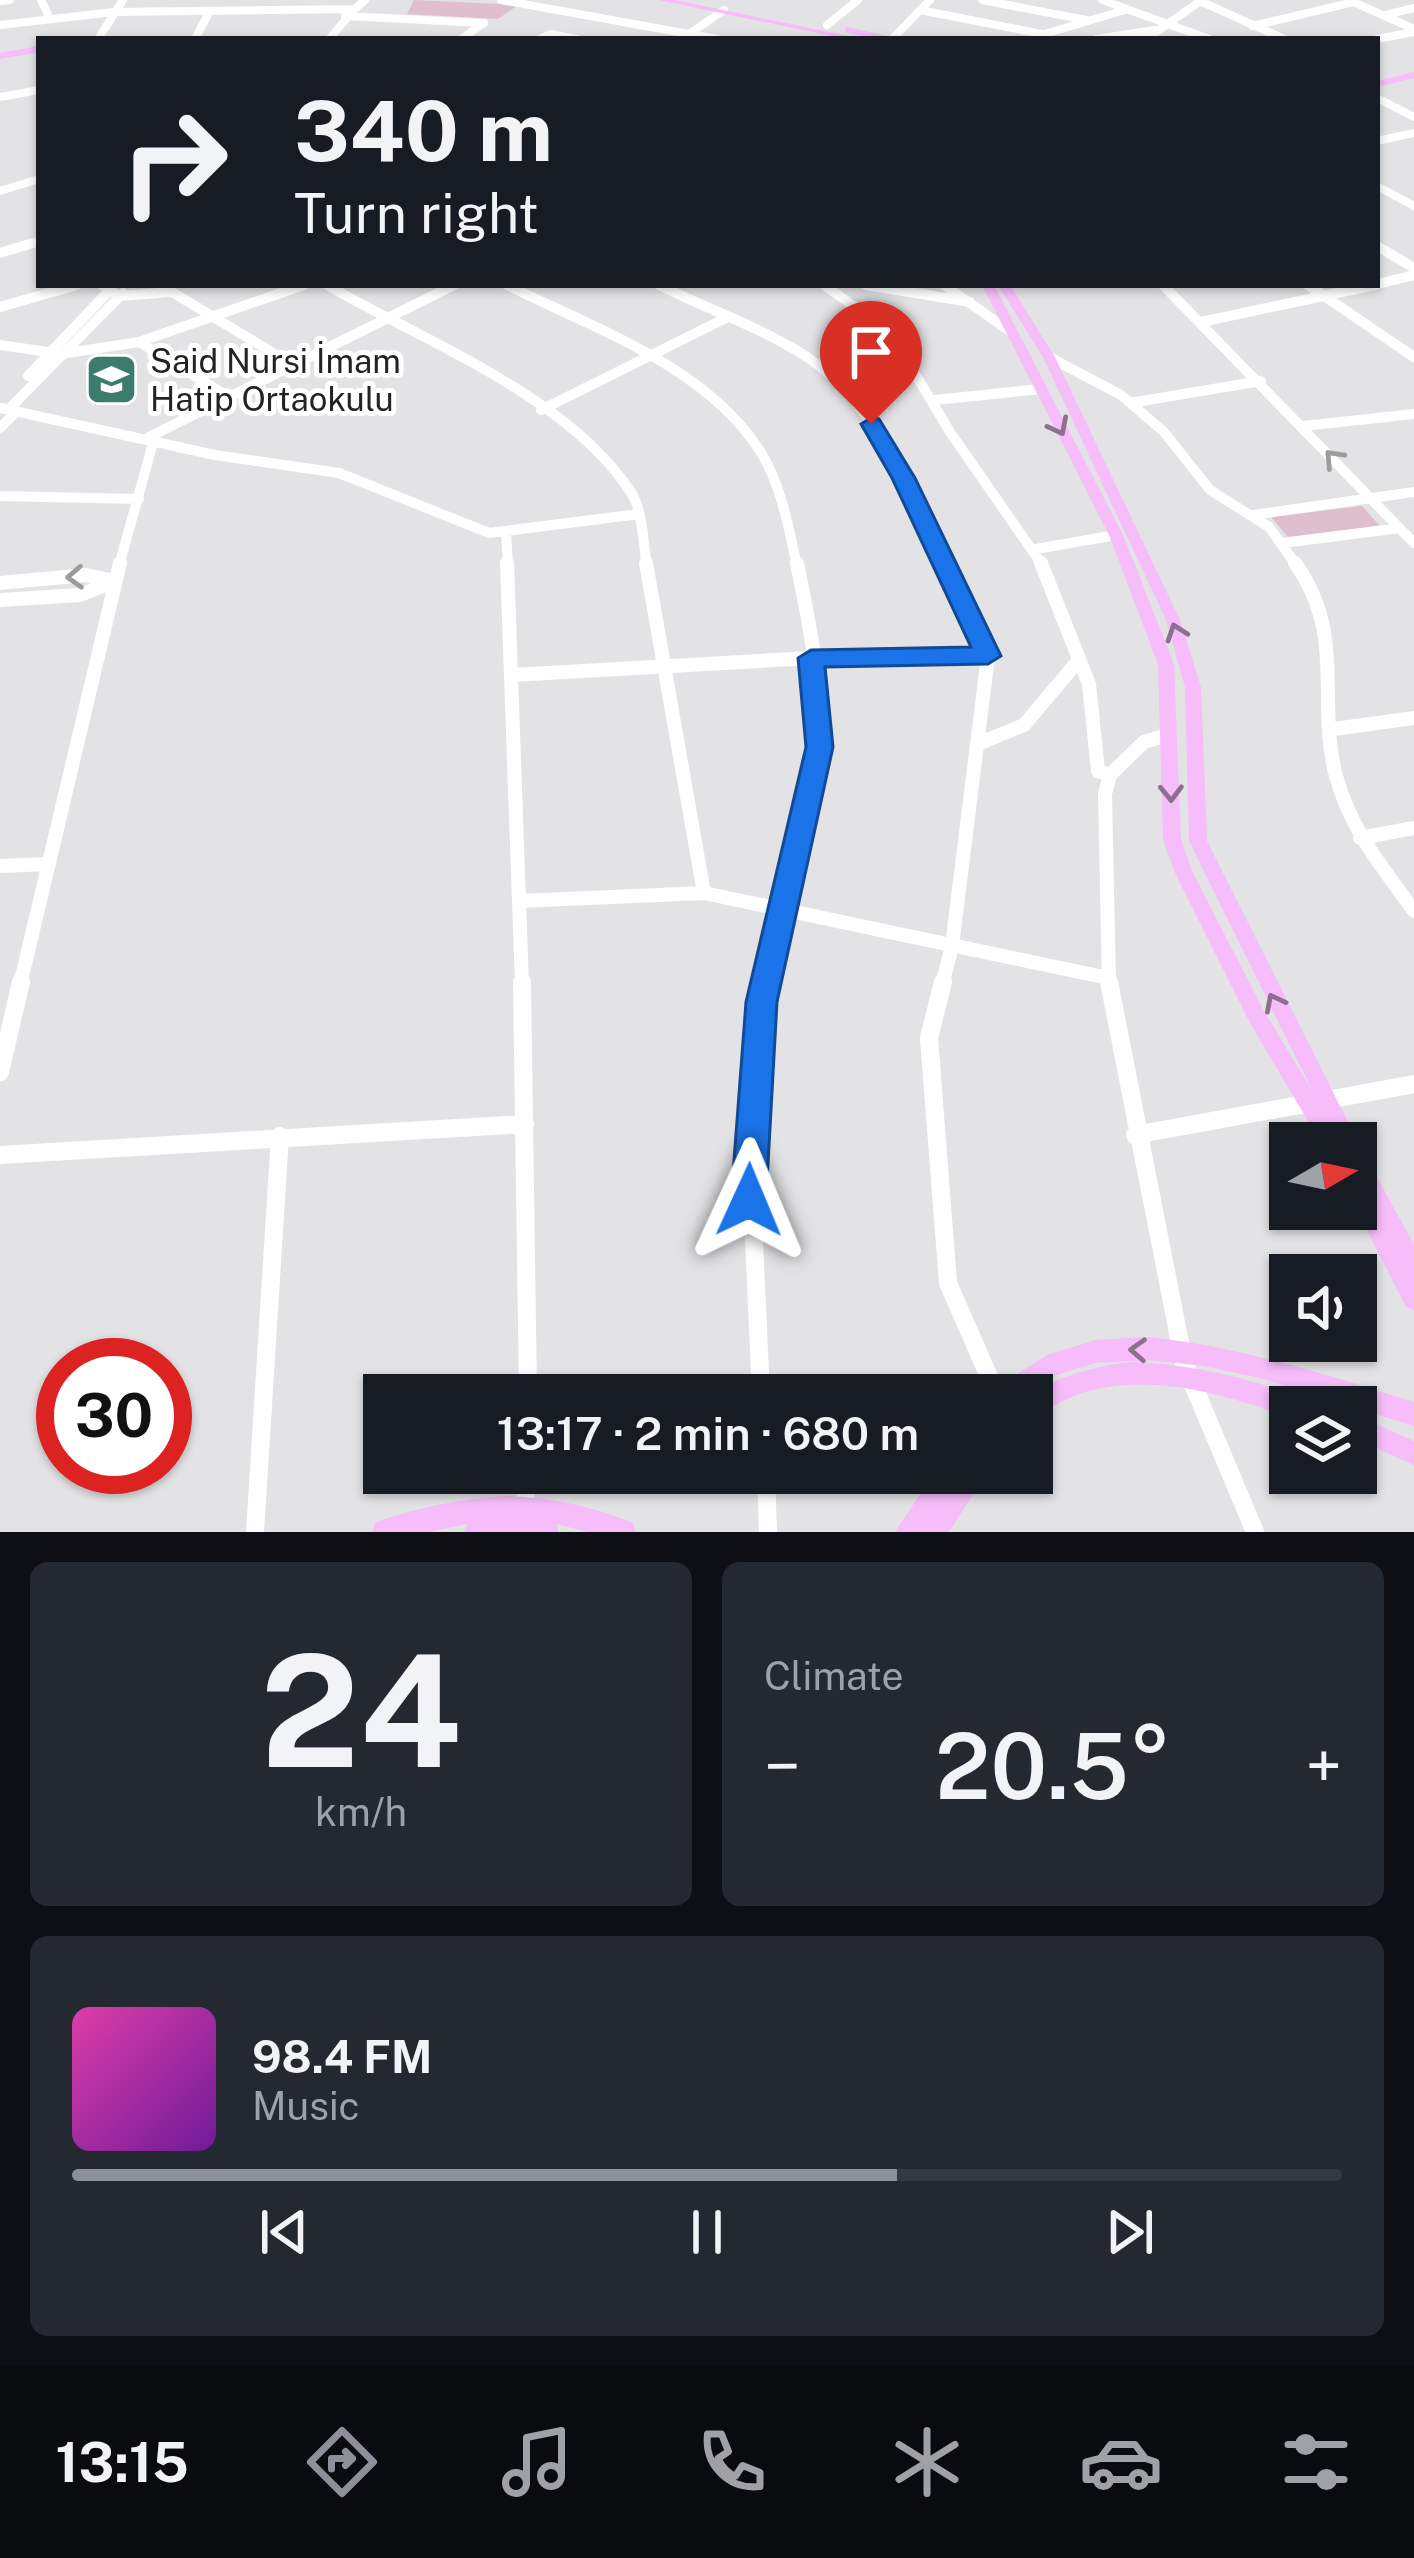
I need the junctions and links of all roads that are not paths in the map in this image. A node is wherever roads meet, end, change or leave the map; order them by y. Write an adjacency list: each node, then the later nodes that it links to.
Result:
1 (10, 0): 12 (street)
2 (41, 0): 28 (street)
3 (123, 0): 24 (street)
4 (501, 0): 13 (street)
5 (662, 0): 21 (main road)
6 (698, 0): 34 (main road)
7 (832, 0): 15 (street)
8 (910, 0): 17 (street)
9 (982, 0): 29 (street)
10 (1102, 0): 22 (street)
11 (1201, 0): 31 (street); 32 (street)
12 (0, 1)
13 (518, 1): 35 (street)
14 (1352, 1): 25 (street); 31 (street)
15 (855, 2): 34 (street)
16 (362, 4): 20 (street)
17 (926, 4): 27 (street); 36 (street)
18 (281, 5): 20 (street); 23 (street)
19 (1414, 8): 25 (street)
20 (305, 9): 26 (street)
21 (724, 10): 34 (main road); 35 (street)
22 (1125, 10): 29 (street); 32 (street)
23 (209, 11): 24 (street); 38 (street)
24 (114, 12): 28 (street); 37 (street)
25 (1386, 15): 33 (street)
26 (349, 16): 39 (street); 40 (street)
27 (911, 18): 44 (street); 45 (street)
28 (50, 20): 30 (street)
29 (1086, 20): 36 (street)
30 (0, 26)
31 (1253, 26): 50 (street)
32 (1159, 27): 47 (street); 48 (street); 49 (street)
33 (1414, 30): 51 (street)
34 (826, 32): 43 (main road)
35 (691, 33): 41 (street); 42 (street)
36 (1042, 34): 46 (street)
37 (100, 36)
38 (196, 36)
39 (332, 36)
40 (465, 36)
41 (686, 36)
42 (704, 36)
43 (863, 36)
44 (893, 36)
45 (1008, 36)
46 (1035, 36)
47 (1112, 36)
48 (1149, 36)
49 (1196, 36)
50 (1277, 36)
51 (1380, 38)
52 (36, 54): 53 (main road)
53 (0, 60)
54 (1414, 80): 55 (main road)
55 (1380, 90)
56 (36, 91): 58 (street)
57 (1380, 93): 59 (street)
58 (0, 97)
59 (1414, 117)
60 (1414, 133): 61 (street)
61 (1395, 137): 62 (street); 63 (street)
62 (1380, 140)
63 (1414, 148)
64 (36, 180): 66 (street)
65 (1380, 188): 67 (street)
66 (0, 191)
67 (1414, 206)
68 (0, 236): 70 (street)
69 (36, 242): 70 (street)
70 (22, 247): 72 (street)
71 (1380, 250): 73 (street)
72 (0, 253)
73 (1414, 270): 74 (street)
74 (1380, 283)
75 (66, 288): 92 (street)
76 (296, 288): 94 (street)
77 (331, 288): 95 (street)
78 (448, 288): 95 (street)
79 (513, 288): 103 (street)
80 (665, 288): 93 (street)
81 (828, 288): 108 (street)
82 (884, 288): 91 (street)
83 (949, 288): 91 (street)
84 (990, 288): 97 (main road)
85 (1006, 288): 101 (main road)
86 (1166, 288): 96 (street)
87 (1312, 288): 90 (street)
88 (1365, 288): 90 (street)
89 (109, 291): 94 (street); 100 (street)
90 (1327, 298): 96 (street); 102 (street)
91 (970, 302): 97 (street)
92 (0, 307)
93 (728, 317): 103 (street); 131 (street)
94 (220, 318): 98 (street); 104 (street)
95 (382, 322): 104 (street); 111 (street)
96 (1202, 322): 105 (street)
97 (1019, 338): 106 (main road)
98 (140, 342): 100 (street); 107 (street)
99 (0, 345): 100 (street)
100 (55, 353): 110 (street)
101 (1049, 357): 109 (street); 153 (main road, one-way to 101)
102 (1414, 358)
103 (651, 360): 111 (street); 132 (street)
104 (293, 365): 107 (street)
105 (1261, 381): 109 (street); 113 (street)
106 (1041, 388): 108 (street); 124 (main road, one-way to 124)
107 (229, 397): 115 (street)
108 (935, 400): 127 (street)
109 (1130, 403): 121 (street)
110 (6, 409): 114 (street); 115 (street)
111 (541, 410): 120 (street)
112 (1414, 414): 113 (street)
113 (1303, 426): 118 (street, one-way to 113)
114 (0, 428)
115 (152, 438): 119 (street); 123 (street)
116 (1414, 492): 118 (street)
117 (0, 496): 119 (street)
118 (1371, 499): 121 (street); 122 (street)
119 (139, 500): 128 (street)
120 (639, 514): 123 (street); 134 (street)
121 (1252, 515): 125 (street)
122 (1400, 528): 125 (street); 126 (street)
123 (506, 531): 135 (street)
124 (1116, 535): 127 (street); 138 (main road)
125 (1283, 543): 137 (street)
126 (1414, 543)
127 (1036, 549): 133 (street)
128 (115, 581): 129 (street, one-way to 129); 130 (street); 143 (street)
129 (0, 583)
130 (0, 599)
131 (988, 656): 132 (street); 139 (street)
132 (811, 658): 134 (street); 147 (street)
133 (1078, 661): 139 (street); 140 (street)
134 (668, 668): 135 (street); 145 (street)
135 (512, 675): 146 (street)
136 (1413, 720): 137 (street)
137 (1334, 729): 142 (street)
138 (1170, 734): 140 (street); 153 (main road, one-way to 153)
139 (980, 743): 149 (street)
140 (1110, 775): 150 (street)
141 (1414, 828): 142 (street)
142 (1360, 838): 148 (street)
143 (50, 864): 144 (street); 151 (street)
144 (0, 866)
145 (704, 892): 146 (street); 147 (street)
146 (520, 901): 156 (street)
147 (787, 906): 149 (street); 166 (street)
148 (1414, 911)
149 (952, 946): 150 (street); 167 (street)
150 (1108, 978): 157 (street)
151 (0, 1072)
152 (1414, 1084): 153 (street)
153 (1318, 1101): 154 (main road); 155 (main road); 157 (street)
154 (1326, 1122)
155 (1333, 1122)
156 (525, 1124): 158 (street); 165 (street)
157 (1136, 1135): 164 (street)
158 (280, 1136): 159 (street); 181 (street)
159 (0, 1155)
160 (1377, 1197): 162 (main road)
161 (1377, 1228): 163 (main road)
162 (1414, 1267)
163 (1414, 1299)
164 (1182, 1352): 168 (main road, one-way to 168); 169 (street); 172 (main road)
165 (528, 1374)
166 (760, 1374)
167 (991, 1374)
168 (1030, 1374)
169 (1190, 1376): 170 (main road); 171 (main road); 188 (street)
170 (1053, 1389)
171 (1269, 1399)
172 (1414, 1414)
173 (1377, 1436): 174 (main road)
174 (1414, 1453)
175 (526, 1494): 179 (street)
176 (767, 1494): 185 (street)
177 (934, 1494): 186 (main road)
178 (960, 1494): 187 (main road)
179 (525, 1506): 182 (main road); 184 (main road)
180 (484, 1531): 183 (main road)
181 (255, 1532)
182 (384, 1532)
183 (547, 1532)
184 (624, 1532)
185 (768, 1532)
186 (907, 1532)
187 (934, 1532)
188 (1255, 1532)

